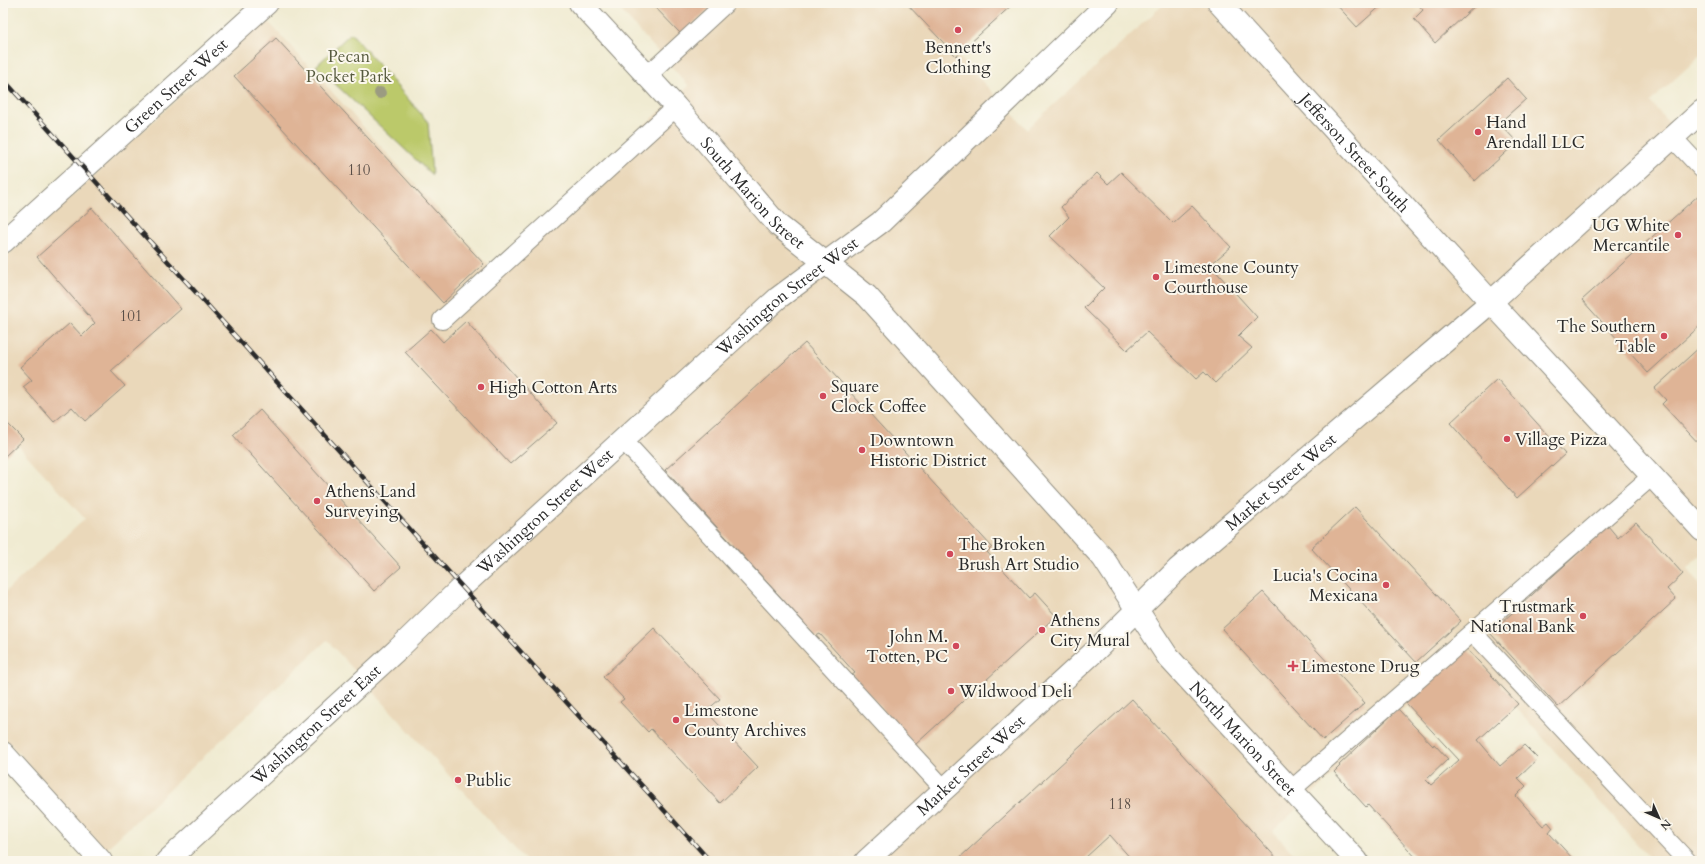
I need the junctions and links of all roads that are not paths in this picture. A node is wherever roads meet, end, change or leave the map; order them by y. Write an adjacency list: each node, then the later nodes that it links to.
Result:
1 (267, 3): 11 (street, Green Street West)
2 (580, 3): 6 (street, South Marion Street)
3 (726, 3): 6 (lane)
4 (1108, 3): 12 (street, Washington Street West)
5 (1219, 3): 13 (street, Jefferson Street South)
6 (647, 76): 7 (street, South Marion Street)
7 (676, 107): 12 (street, South Marion Street); 14 (lane)
8 (1702, 111): 9 (street, Market Street West)
9 (1673, 138): 10 (lane); 13 (street, Market Street West)
10 (1702, 169)
11 (3, 242)
12 (825, 262): 15 (street, Washington Street West); 19 (street, South Marion Street)
13 (1491, 302): 16 (street, Jefferson Street South); 19 (street, Market Street West)
14 (442, 320)
15 (623, 440): 18 (street, Washington Street West); 22 (lane)
16 (1652, 476): 17 (street, Jefferson Street South); 20 (lane)
17 (1702, 530)
18 (463, 586): 25 (street, Washington Street East)
19 (1137, 611): 22 (street, Market Street West); 23 (street, North Marion Street)
20 (1473, 633): 23 (lane); 28 (lane)
21 (3, 753): 24 (street)
22 (944, 789): 26 (street, Market Street West)
23 (1291, 790): 27 (street, North Marion Street)
24 (101, 861)
25 (167, 861)
26 (866, 861)
27 (1357, 861)
28 (1687, 861)

